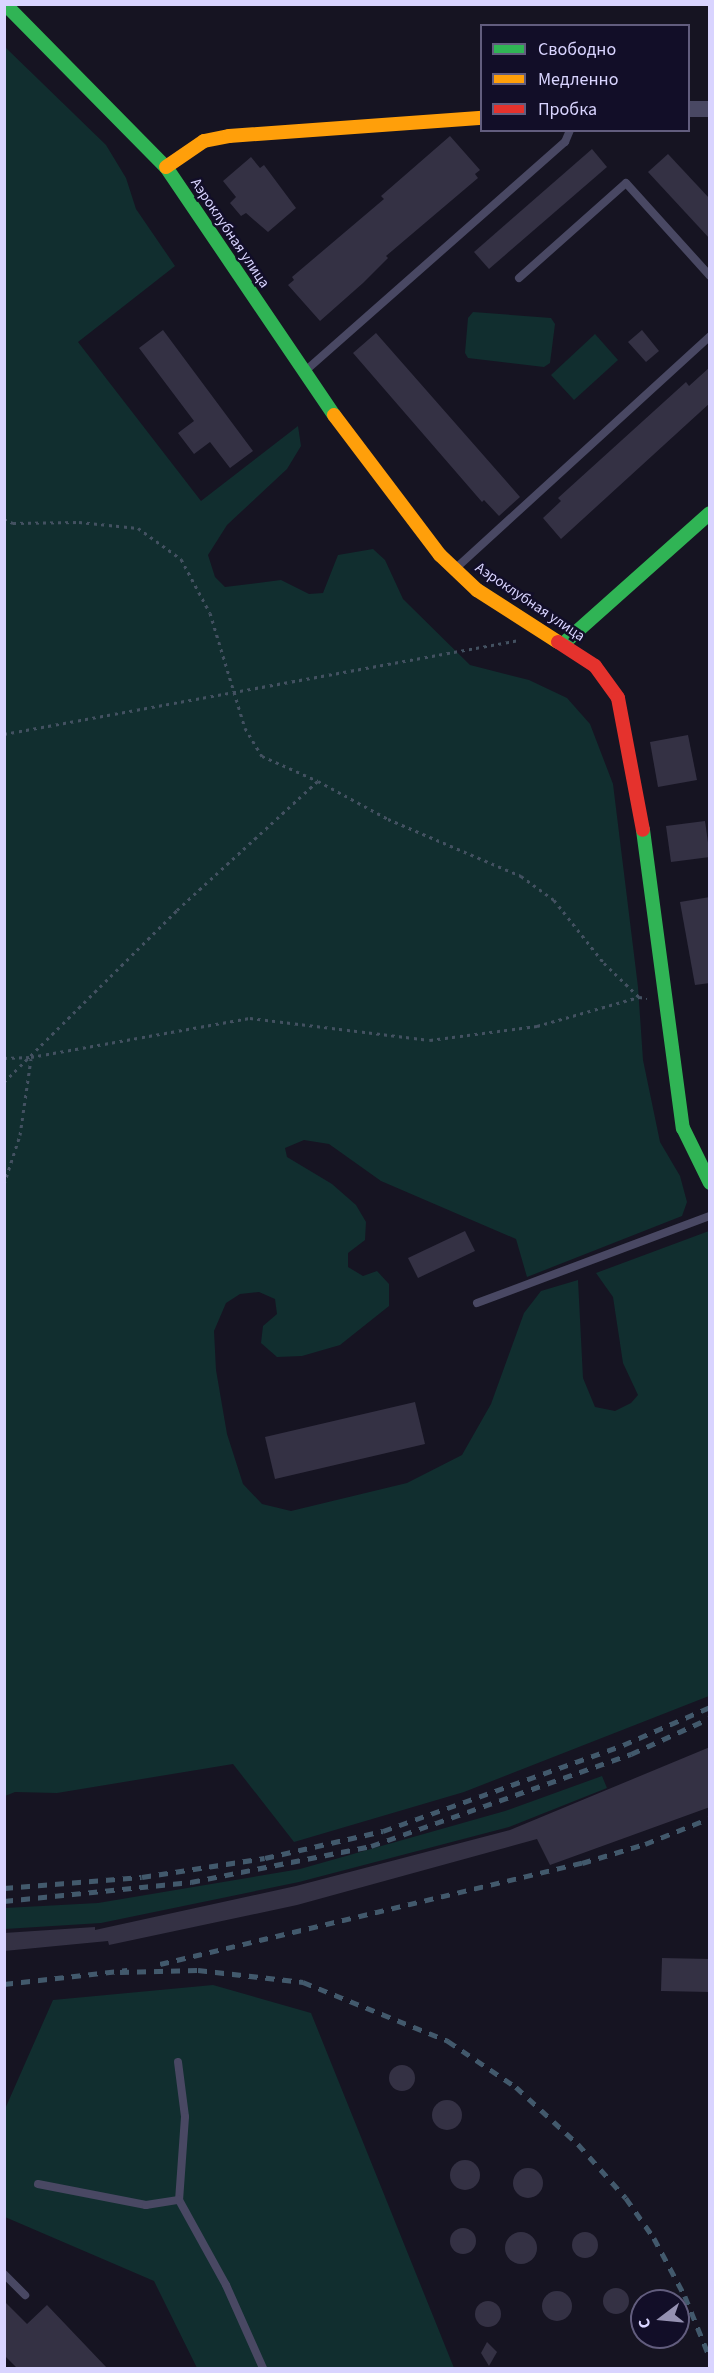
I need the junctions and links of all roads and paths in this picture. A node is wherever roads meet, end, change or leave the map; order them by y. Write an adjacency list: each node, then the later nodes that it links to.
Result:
1 (5, 4): 6 (street, Аэроклубная улица)
2 (710, 109): 3 (street)
3 (690, 110)
4 (480, 118): 6 (street)
5 (569, 132): 10 (lane)
6 (166, 167): 10 (street, Аэроклубная улица)
7 (710, 276): 8 (lane)
8 (519, 278)
9 (710, 336): 13 (lane)
10 (303, 372): 13 (street, Аэроклубная улица)
11 (710, 513): 15 (street)
12 (4, 519): 16 (path)
13 (455, 569): 15 (street, Аэроклубная улица)
14 (522, 639): 16 (path)
15 (564, 643): 20 (street, Аэроклубная улица)
16 (233, 694): 17 (path); 18 (path)
17 (4, 734)
18 (318, 781): 19 (path); 21 (path)
19 (639, 997): 20 (path); 21 (path)
20 (667, 1000): 24 (street, Аэроклубная улица)
21 (31, 1057): 22 (path); 23 (path); 25 (path)
22 (4, 1058)
23 (4, 1082)
24 (710, 1183)
25 (4, 1184)
26 (710, 1216): 27 (lane)
27 (477, 1303)
28 (178, 2062): 30 (lane)
29 (38, 2184): 30 (lane)
30 (179, 2200): 33 (lane)
31 (4, 2274): 32 (lane)
32 (25, 2295)
33 (263, 2368)

